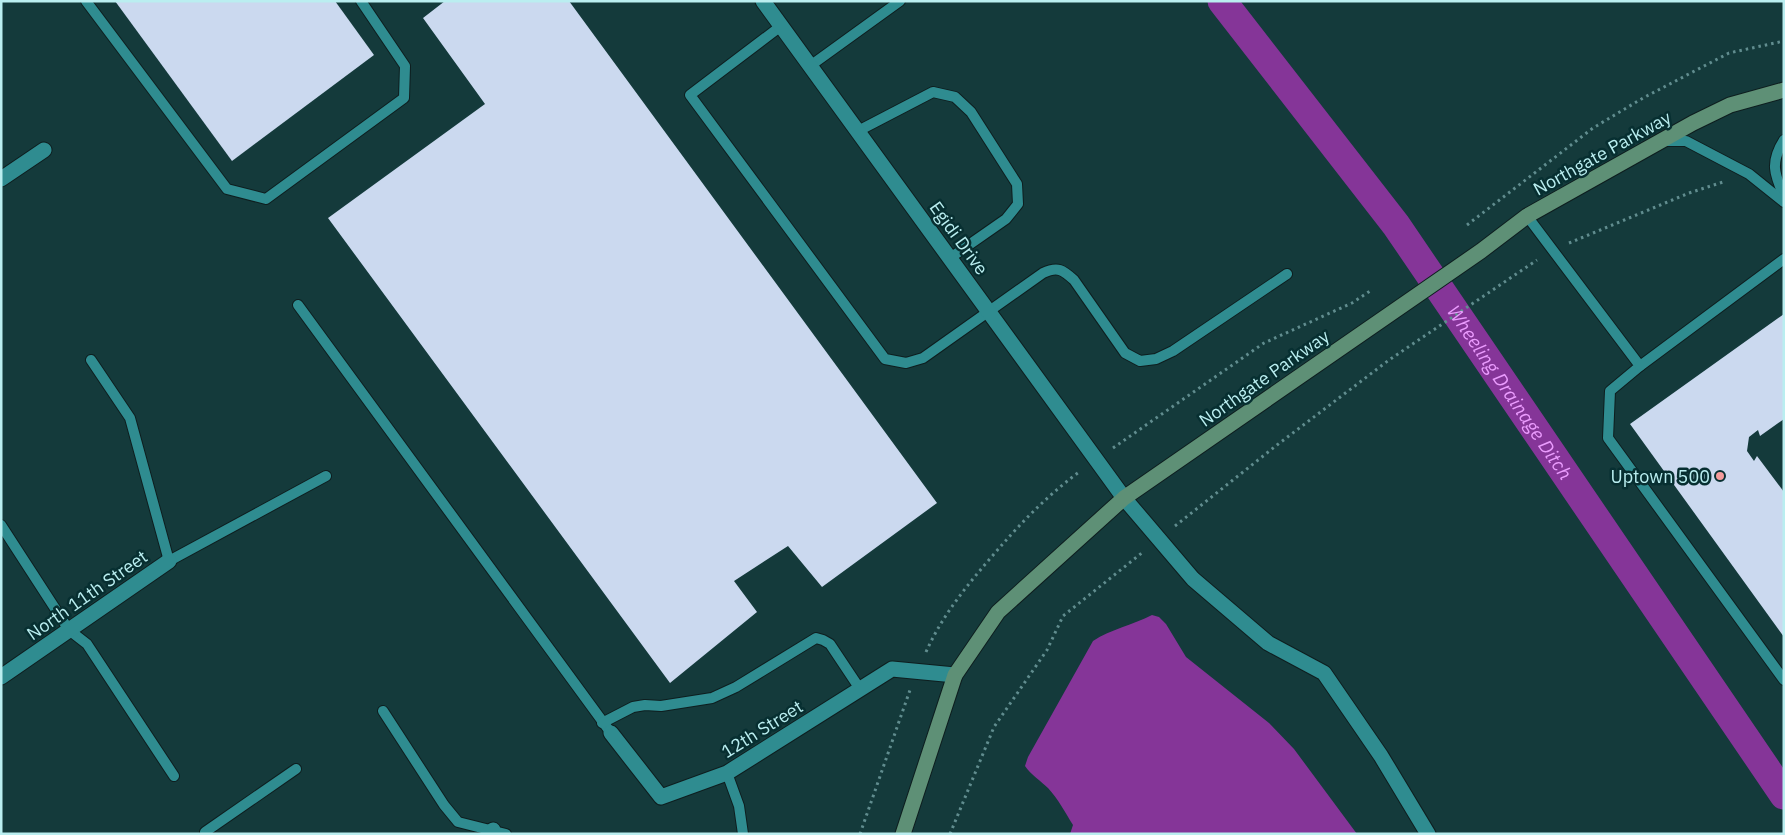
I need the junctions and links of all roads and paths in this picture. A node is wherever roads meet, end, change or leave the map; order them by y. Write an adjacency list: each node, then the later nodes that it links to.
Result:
1 (86, 1): 2 (lane)
2 (360, 1)
3 (763, 1): 5 (street, Egidi Drive)
4 (900, 1): 7 (lane)
5 (781, 26): 7 (street, Egidi Drive); 24 (lane)
6 (1784, 41): 18 (path)
7 (810, 66): 9 (street, Egidi Drive)
8 (1784, 90): 11 (street, Northgate Parkway)
9 (858, 131): 20 (street, Egidi Drive); 20 (lane)
10 (1784, 140): 15 (lane)
11 (1660, 141): 13 (lane); 17 (street, Northgate Parkway)
12 (44, 150): 14 (street)
13 (1750, 174): 16 (lane); 19 (path)
14 (1, 179)
15 (1784, 196)
16 (1784, 202)
17 (1527, 216): 19 (lane); 28 (street, Northgate Parkway)
18 (1467, 225)
19 (1553, 250): 26 (lane); 30 (path)
20 (950, 258): 24 (street, Egidi Drive)
21 (1784, 259): 26 (lane)
22 (1286, 274): 24 (lane)
23 (298, 305): 38 (lane)
24 (989, 312): 28 (street, Egidi Drive)
25 (91, 360): 31 (lane)
26 (1640, 366): 35 (lane)
27 (326, 476): 31 (lane)
28 (1124, 498): 30 (street, Egidi Drive); 33 (street, Northgate Parkway)
29 (1, 525): 32 (lane)
30 (1158, 539): 46 (path); 47 (street, Egidi Drive)
31 (169, 561): 32 (street, North 11th Street)
32 (69, 630): 34 (street, North 11th Street); 41 (lane)
33 (955, 675): 36 (street, 12th Street); 45 (street, Northgate Parkway)
34 (1, 677)
35 (1784, 680)
36 (860, 689): 38 (lane); 40 (street, 12th Street)
37 (383, 711): 43 (lane)
38 (606, 728): 40 (street, 12th Street)
39 (296, 769): 42 (lane)
40 (727, 773): 44 (lane)
41 (174, 776)
42 (205, 833)
43 (496, 833)
44 (743, 834)
45 (903, 834)
46 (950, 834)
47 (1428, 834)

